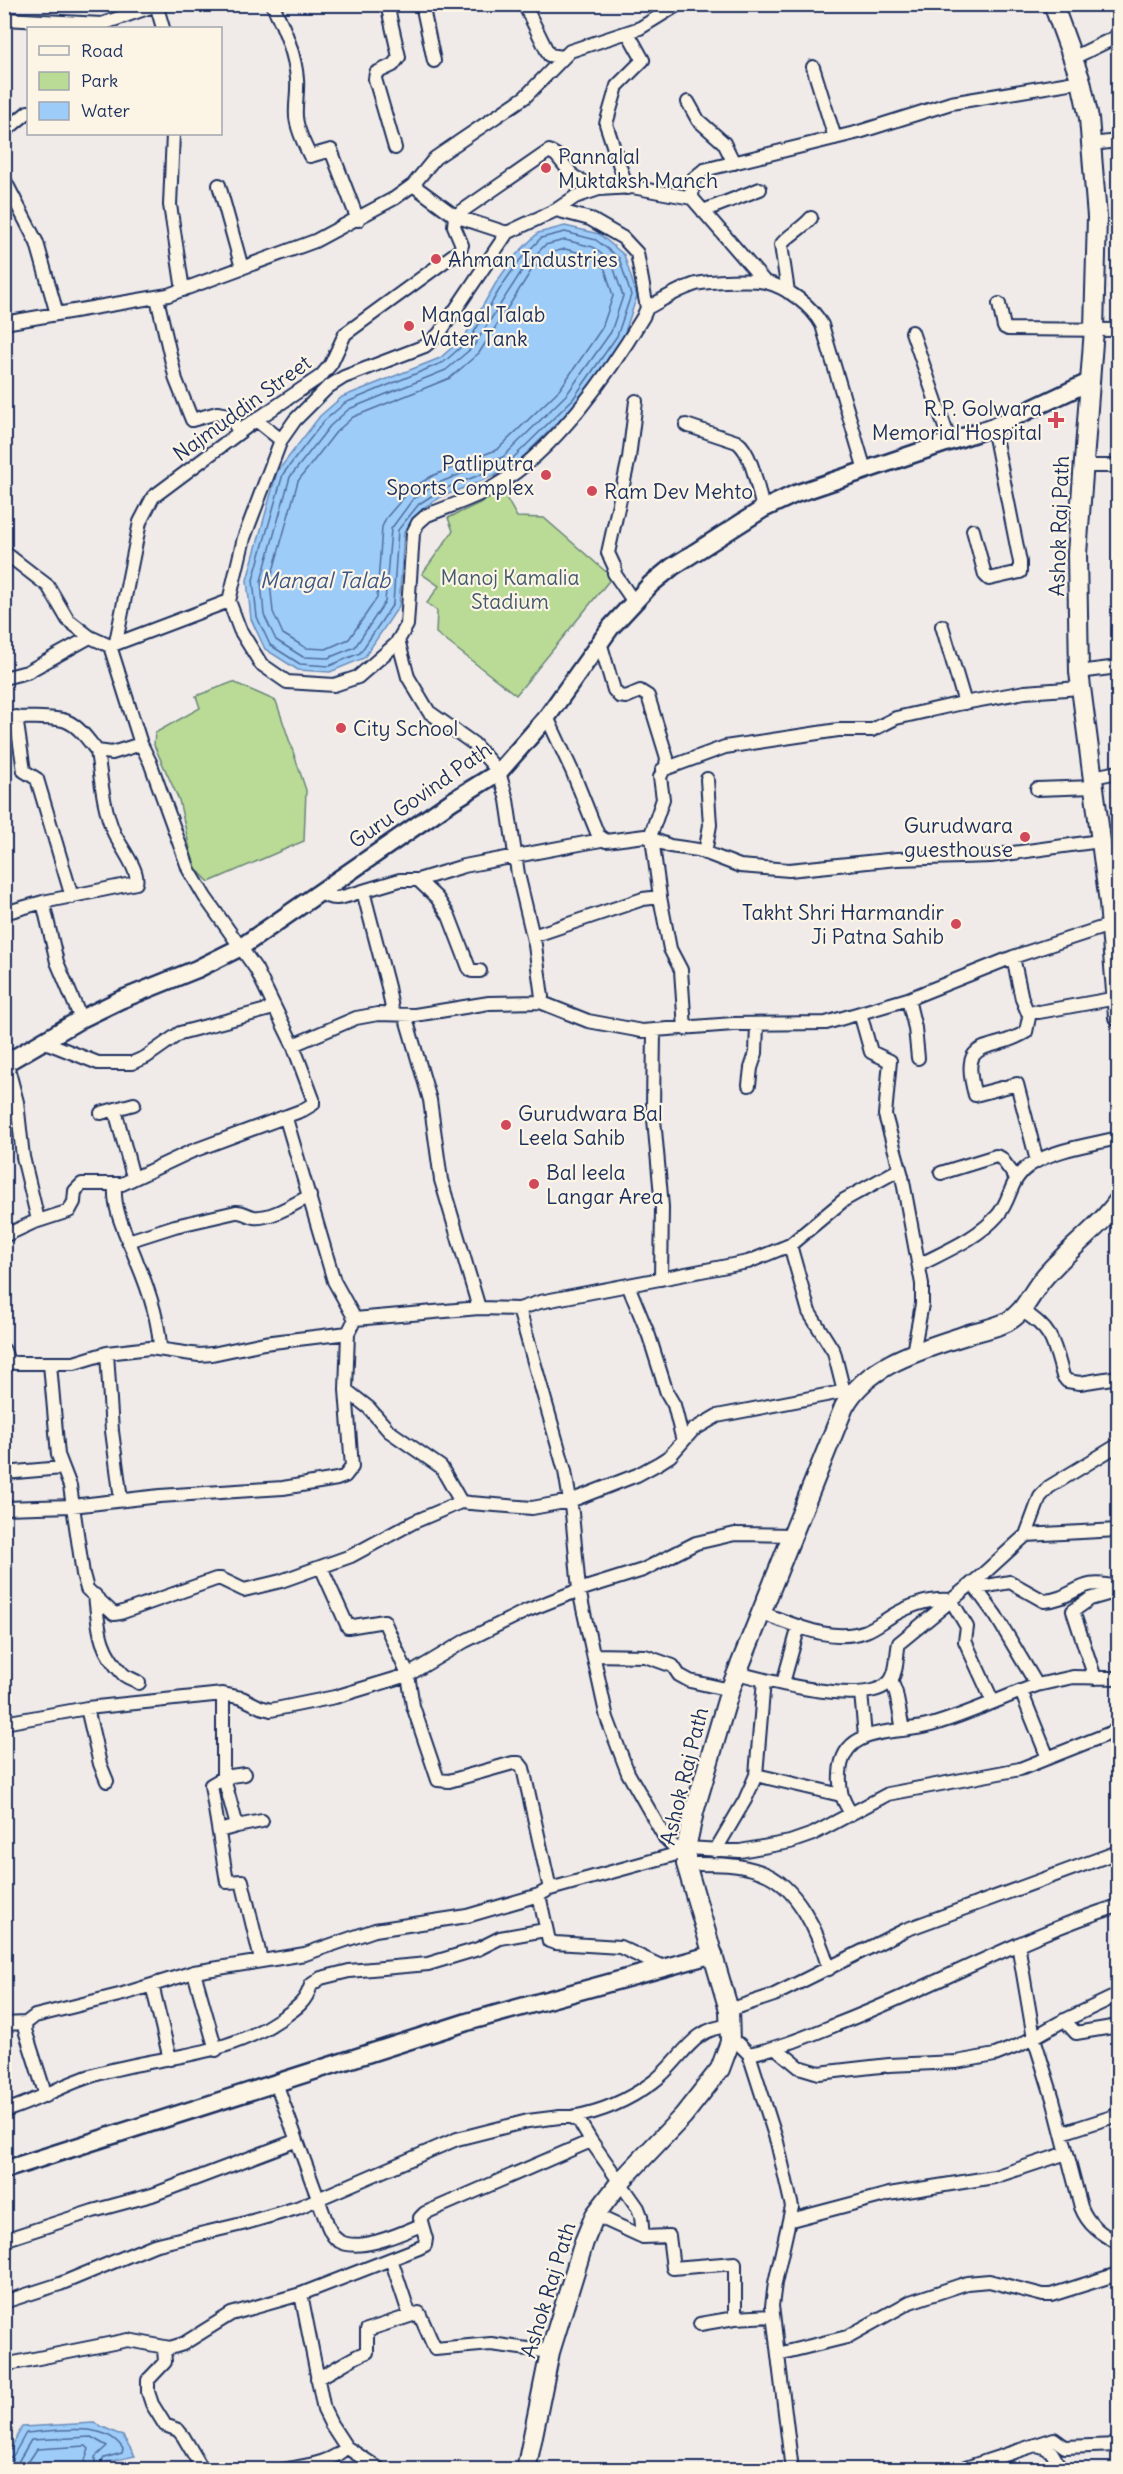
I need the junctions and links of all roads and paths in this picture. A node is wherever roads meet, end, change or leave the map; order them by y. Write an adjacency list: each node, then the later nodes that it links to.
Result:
1 (272, 4): 38 (street)
2 (387, 4): 25 (street)
3 (422, 4): 15 (street)
4 (524, 4): 13 (street)
5 (1053, 4): 14 (main road, Ashok Raj Path)
6 (157, 5): 9 (street); 10 (street)
7 (674, 6): 11 (street)
8 (4, 19): 9 (street)
9 (100, 26)
10 (163, 27)
11 (628, 33): 13 (street); 30 (street)
12 (1119, 36): 14 (street)
13 (563, 57): 29 (street)
14 (1073, 58): 17 (main road, Ashok Raj Path)
15 (434, 61)
16 (813, 67): 22 (street)
17 (1081, 81): 22 (street); 24 (main road, Ashok Raj Path)
18 (687, 102): 26 (street)
19 (27, 113): 20 (street)
20 (4, 132)
21 (173, 135): 42 (street)
22 (835, 138): 26 (street)
23 (1119, 141): 24 (street)
24 (1091, 144): 49 (main road, Ashok Raj Path)
25 (395, 148)
26 (734, 163): 33 (street)
27 (4, 179): 47 (street)
28 (219, 185): 40 (street)
29 (413, 185): 36 (street); 38 (street)
30 (627, 188): 31 (street); 33 (street)
31 (599, 189): 34 (street); 36 (street)
32 (760, 189): 35 (street)
33 (692, 198): 35 (street)
34 (556, 210): 39 (street); 46 (street)
35 (703, 211): 41 (street)
36 (455, 216): 39 (street); 54 (street, Najmuddin Street)
37 (810, 218): 43 (street)
38 (358, 220): 40 (street)
39 (507, 232): 57 (street)
40 (242, 268): 42 (street)
41 (764, 281): 43 (street); 46 (street)
42 (183, 290): 44 (street)
43 (788, 292): 61 (street)
44 (157, 298): 47 (street); 54 (street)
45 (999, 304): 49 (street)
46 (647, 308): 69 (street)
47 (57, 314): 48 (street)
48 (4, 323)
49 (1094, 329): 50 (street); 52 (main road, Ashok Raj Path)
50 (1119, 330)
51 (912, 332): 58 (street)
52 (1089, 382): 56 (street, Guru Govind Path); 59 (main road, Ashok Raj Path)
53 (636, 401): 66 (street)
54 (256, 420): 57 (street); 71 (street, Najmuddin Street)
55 (686, 425): 62 (street)
56 (993, 427): 58 (street, Guru Govind Path); 63 (street)
57 (281, 440): 65 (street)
58 (950, 442): 61 (street, Guru Govind Path)
59 (1083, 466): 60 (street); 74 (main road, Ashok Raj Path)
60 (1119, 466)
61 (866, 470): 62 (street, Guru Govind Path)
62 (763, 509): 66 (street, Guru Govind Path)
63 (973, 530)
64 (4, 552): 68 (street)
65 (230, 601): 69 (street); 71 (street)
66 (634, 602): 70 (street, Guru Govind Path)
67 (942, 626): 75 (street)
68 (90, 637): 71 (street); 73 (street)
69 (398, 640): 81 (street)
70 (600, 642): 76 (street, Guru Govind Path); 80 (street)
71 (113, 644): 78 (street)
72 (1119, 667): 74 (street)
73 (4, 678)
74 (1080, 680): 75 (street); 84 (main road, Ashok Raj Path)
75 (965, 703): 80 (street)
76 (547, 717): 81 (street, Guru Govind Path); 87 (street)
77 (10, 718): 79 (street); 94 (street)
78 (141, 744): 79 (street); 101 (street)
79 (97, 751): 94 (street)
80 (662, 770): 86 (street)
81 (499, 771): 90 (street); 93 (street, Guru Govind Path)
82 (1119, 772): 84 (street)
83 (706, 779): 89 (street)
84 (1094, 782): 85 (street); 88 (main road, Ashok Raj Path)
85 (1037, 789)
86 (651, 837): 87 (street); 89 (street); 95 (street)
87 (601, 840): 90 (street)
88 (1100, 841): 89 (street); 97 (main road, Ashok Raj Path)
89 (705, 853)
90 (515, 855): 91 (street); 100 (street)
91 (418, 880): 92 (street); 103 (street)
92 (363, 891): 93 (street); 110 (street)
93 (321, 892): 101 (street, Guru Govind Path)
94 (72, 897): 96 (street)
95 (660, 897): 100 (street); 114 (street)
96 (43, 902): 98 (street); 112 (street)
97 (1114, 902): 99 (main road, Ashok Raj Path)
98 (4, 913)
99 (1110, 925): 102 (street); 104 (main road, Ashok Raj Path)
100 (533, 936): 106 (street)
101 (241, 947): 107 (street); 112 (street, Guru Govind Path)
102 (1013, 957): 105 (street); 108 (street)
103 (480, 971)
104 (1117, 998): 108 (street); 111 (main road, Ashok Raj Path)
105 (908, 999): 109 (street); 118 (street)
106 (540, 1002): 110 (street); 115 (street)
107 (274, 1008): 116 (street); 117 (street)
108 (1030, 1012): 126 (street)
109 (860, 1013): 113 (street); 127 (street)
110 (399, 1014): 117 (street); 141 (street)
111 (1119, 1017)
112 (81, 1019): 116 (street, Guru Govind Path)
113 (757, 1024): 114 (street); 120 (street)
114 (685, 1029): 115 (street)
115 (654, 1031): 139 (street)
116 (50, 1040): 119 (street, Guru Govind Path); 119 (street)
117 (293, 1046): 124 (street)
118 (918, 1058)
119 (5, 1065): 134 (street)
120 (749, 1085)
121 (134, 1104): 122 (street)
122 (115, 1110): 123 (street); 129 (street)
123 (101, 1113)
124 (287, 1116): 129 (street); 132 (street)
125 (1119, 1138): 126 (street)
126 (1037, 1161): 130 (street)
127 (900, 1169): 137 (street); 138 (street)
128 (941, 1173): 130 (street)
129 (133, 1177): 131 (street)
130 (1016, 1178): 138 (street)
131 (115, 1186): 134 (street); 136 (street)
132 (310, 1196): 136 (street); 144 (street)
133 (1119, 1201): 143 (main road, Ashok Raj Path)
134 (38, 1220): 135 (street)
135 (4, 1236)
136 (128, 1241): 146 (street)
137 (790, 1245): 139 (street); 153 (street)
138 (919, 1264): 148 (street)
139 (661, 1279): 140 (street)
140 (628, 1285): 142 (street); 154 (street)
141 (479, 1308): 142 (street); 144 (street)
142 (519, 1309): 159 (street)
143 (1022, 1311): 148 (main road, Ashok Raj Path); 151 (street)
144 (355, 1319): 145 (street)
145 (348, 1333): 146 (street); 152 (street)
146 (160, 1348): 147 (street)
147 (107, 1353): 150 (street); 158 (street)
148 (913, 1353): 153 (main road, Ashok Raj Path)
149 (6, 1360): 150 (street)
150 (50, 1364): 156 (street)
151 (1119, 1377)
152 (346, 1390): 158 (street); 160 (street)
153 (850, 1390): 154 (street); 164 (main road, Ashok Raj Path)
154 (683, 1441): 159 (street)
155 (1119, 1445): 165 (street)
156 (62, 1468): 157 (street); 161 (street)
157 (4, 1473)
158 (121, 1500): 161 (street)
159 (570, 1501): 160 (street); 169 (street)
160 (461, 1502): 166 (street)
161 (72, 1506): 162 (street); 170 (street)
162 (4, 1508)
163 (1119, 1530): 165 (street)
164 (793, 1535): 169 (street); 172 (main road, Ashok Raj Path)
165 (1026, 1535): 167 (street)
166 (321, 1567): 170 (street); 175 (street)
167 (974, 1586): 168 (street); 171 (street); 183 (street)
168 (1119, 1589): 176 (street)
169 (579, 1590): 174 (street); 175 (street)
170 (95, 1595): 181 (street)
171 (951, 1600): 173 (street); 179 (street); 187 (street)
172 (762, 1613): 173 (street); 180 (main road, Ashok Raj Path)
173 (800, 1626): 182 (street)
174 (594, 1655): 180 (street); 205 (street)
175 (408, 1675): 186 (street); 206 (street)
176 (1095, 1678): 177 (street); 183 (street)
177 (1119, 1678)
178 (764, 1680): 180 (street); 182 (street); 195 (street)
179 (891, 1680): 185 (street); 190 (street)
180 (734, 1682): 205 (main road, Ashok Raj Path)
181 (139, 1683)
182 (783, 1683): 185 (street)
183 (1037, 1685): 184 (street)
184 (1021, 1691): 187 (street); 193 (street)
185 (861, 1693): 192 (street)
186 (223, 1694): 188 (street); 196 (street)
187 (993, 1702): 190 (street)
188 (87, 1708): 189 (street); 197 (street)
189 (4, 1723)
190 (903, 1730): 192 (street)
191 (1119, 1730): 193 (street)
192 (865, 1736): 198 (street)
193 (1048, 1758): 199 (street)
194 (245, 1774): 196 (street)
195 (756, 1775): 198 (street); 203 (street)
196 (224, 1776): 201 (street); 202 (street)
197 (107, 1781)
198 (841, 1795): 199 (street)
199 (851, 1813): 203 (street)
200 (262, 1821): 201 (street)
201 (237, 1826): 202 (street)
202 (219, 1831): 211 (street)
203 (715, 1851): 205 (street)
204 (1119, 1852): 213 (street)
205 (685, 1855): 206 (street); 210 (main road, Ashok Raj Path); 213 (street)
206 (545, 1892): 208 (street); 211 (street)
207 (1119, 1906): 209 (street)
208 (545, 1930): 212 (street); 224 (street)
209 (1018, 1944): 222 (street); 223 (street)
210 (714, 1954): 212 (street); 220 (main road, Ashok Raj Path)
211 (261, 1960): 214 (street)
212 (665, 1968): 227 (street)
213 (829, 1969): 220 (street)
214 (194, 1972): 215 (street); 224 (street)
215 (152, 1985): 218 (street); 226 (street)
216 (1119, 1995): 217 (street)
217 (1064, 2020): 221 (street); 222 (street)
218 (26, 2023): 219 (street); 228 (street)
219 (4, 2024)
220 (730, 2026): 225 (street); 231 (street); 237 (main road, Ashok Raj Path)
221 (1119, 2026)
222 (1034, 2038): 223 (street); 232 (street)
223 (776, 2048): 225 (street)
224 (216, 2050): 226 (street)
225 (749, 2054): 240 (street)
226 (170, 2059): 228 (street)
227 (276, 2084): 233 (street); 236 (street)
228 (46, 2096): 229 (street)
229 (4, 2111)
230 (1119, 2115): 232 (street)
231 (572, 2117): 234 (street); 238 (street)
232 (1062, 2133): 235 (street)
233 (295, 2141): 238 (street); 243 (street)
234 (591, 2141): 237 (street); 241 (street)
235 (1067, 2153): 240 (street); 244 (street)
236 (4, 2170)
237 (621, 2181): 239 (main road, Ashok Raj Path); 242 (street)
238 (318, 2199): 241 (street); 248 (street)
239 (595, 2215): 242 (street); 254 (main road, Ashok Raj Path)
240 (791, 2220): 250 (street)
241 (421, 2225): 245 (street)
242 (643, 2237): 251 (street)
243 (4, 2240)
244 (1119, 2243)
245 (391, 2259): 247 (street); 249 (street)
246 (1119, 2274): 255 (street)
247 (301, 2294): 253 (street); 257 (street)
248 (4, 2302)
249 (410, 2316): 254 (street); 257 (street)
250 (773, 2316): 251 (street); 255 (street)
251 (735, 2319): 252 (street)
252 (700, 2324)
253 (164, 2348): 256 (street); 261 (street)
254 (550, 2352): 264 (main road, Ashok Raj Path)
255 (778, 2354): 265 (street)
256 (4, 2365)
257 (317, 2378): 260 (street)
258 (1034, 2445): 259 (street); 266 (street); 267 (street)
259 (1119, 2445)
260 (346, 2447): 262 (street); 263 (street)
261 (203, 2469)
262 (282, 2469)
263 (381, 2469)
264 (526, 2469)
265 (792, 2469)
266 (959, 2469)
267 (1060, 2469)

